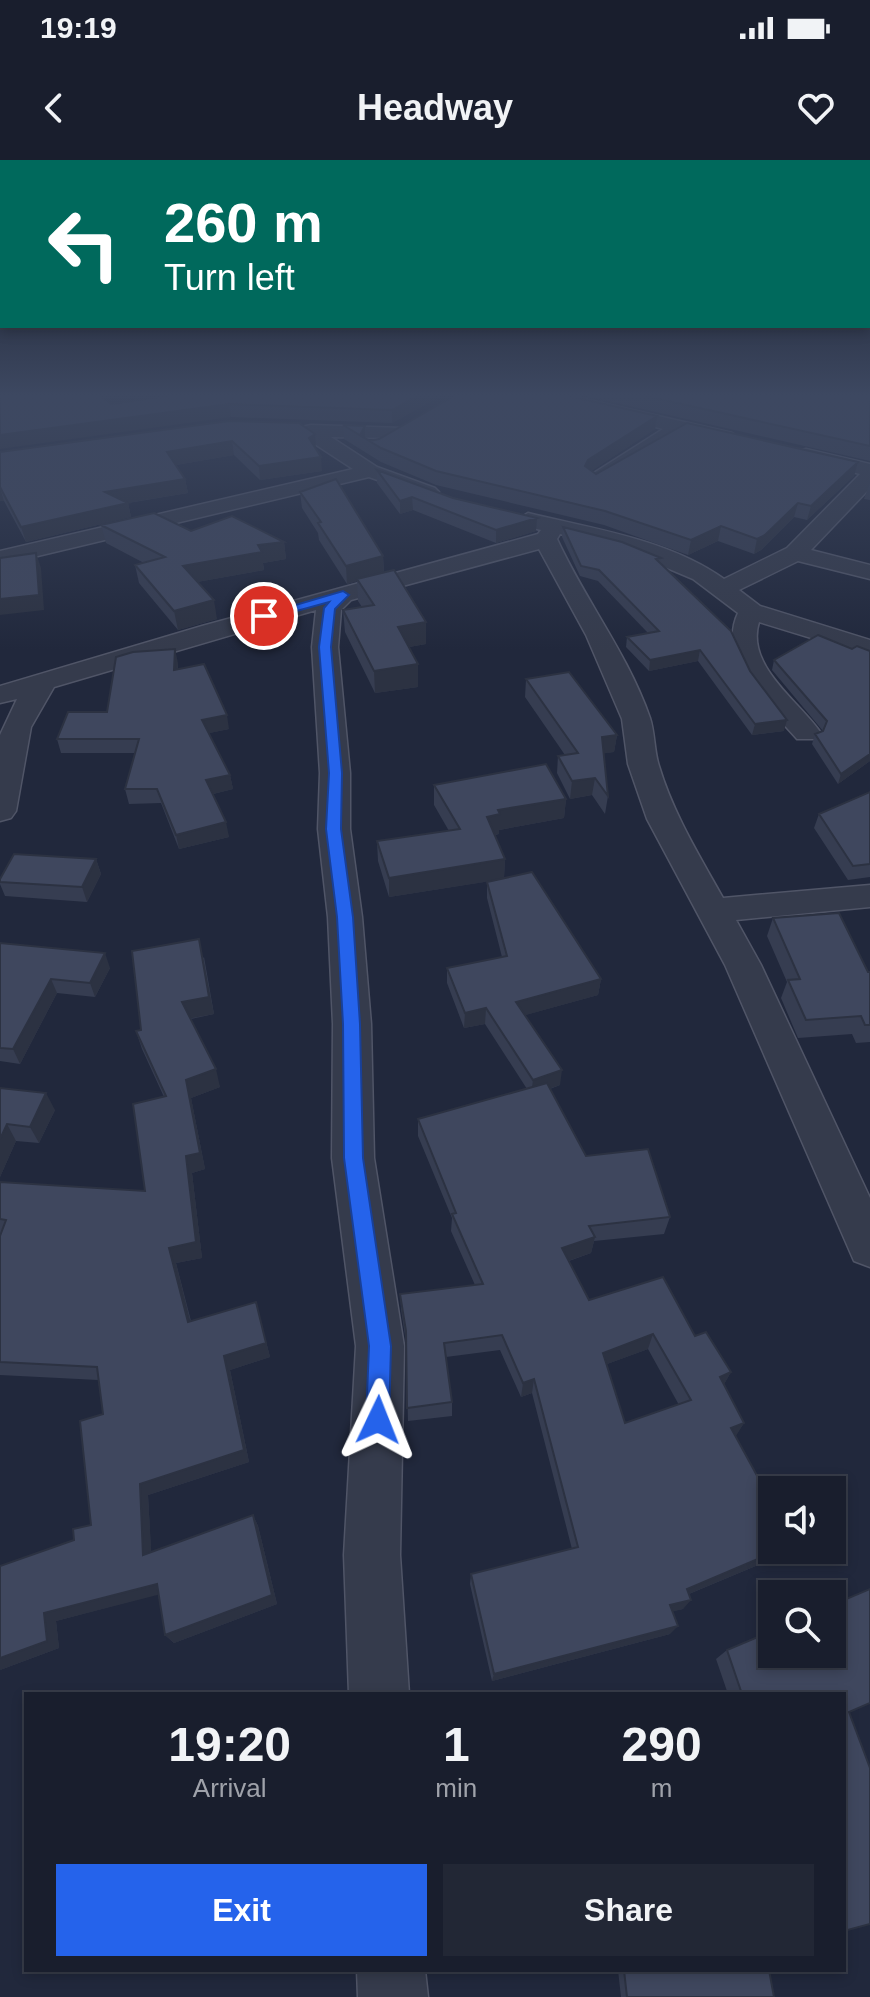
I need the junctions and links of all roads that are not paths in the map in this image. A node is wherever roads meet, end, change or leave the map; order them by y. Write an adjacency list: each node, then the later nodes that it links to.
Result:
1 (311, 479): 8 (street)
2 (395, 479): 4 (street)
3 (865, 479): 7 (street)
4 (449, 499)
5 (508, 515): 6 (street)
6 (550, 533): 10 (street); 11 (street); 18 (street)
7 (795, 553): 9 (street); 10 (street)
8 (0, 558)
9 (870, 572)
10 (725, 588): 12 (street)
11 (343, 595): 14 (street); 20 (street)
12 (751, 611): 13 (street); 15 (street)
13 (870, 648)
14 (18, 693): 16 (street)
15 (807, 733)
16 (0, 811)
17 (870, 896): 18 (street)
18 (713, 910): 19 (street)
19 (869, 1240)
20 (379, 1692)
21 (391, 1972): 22 (street)
22 (393, 1997)

